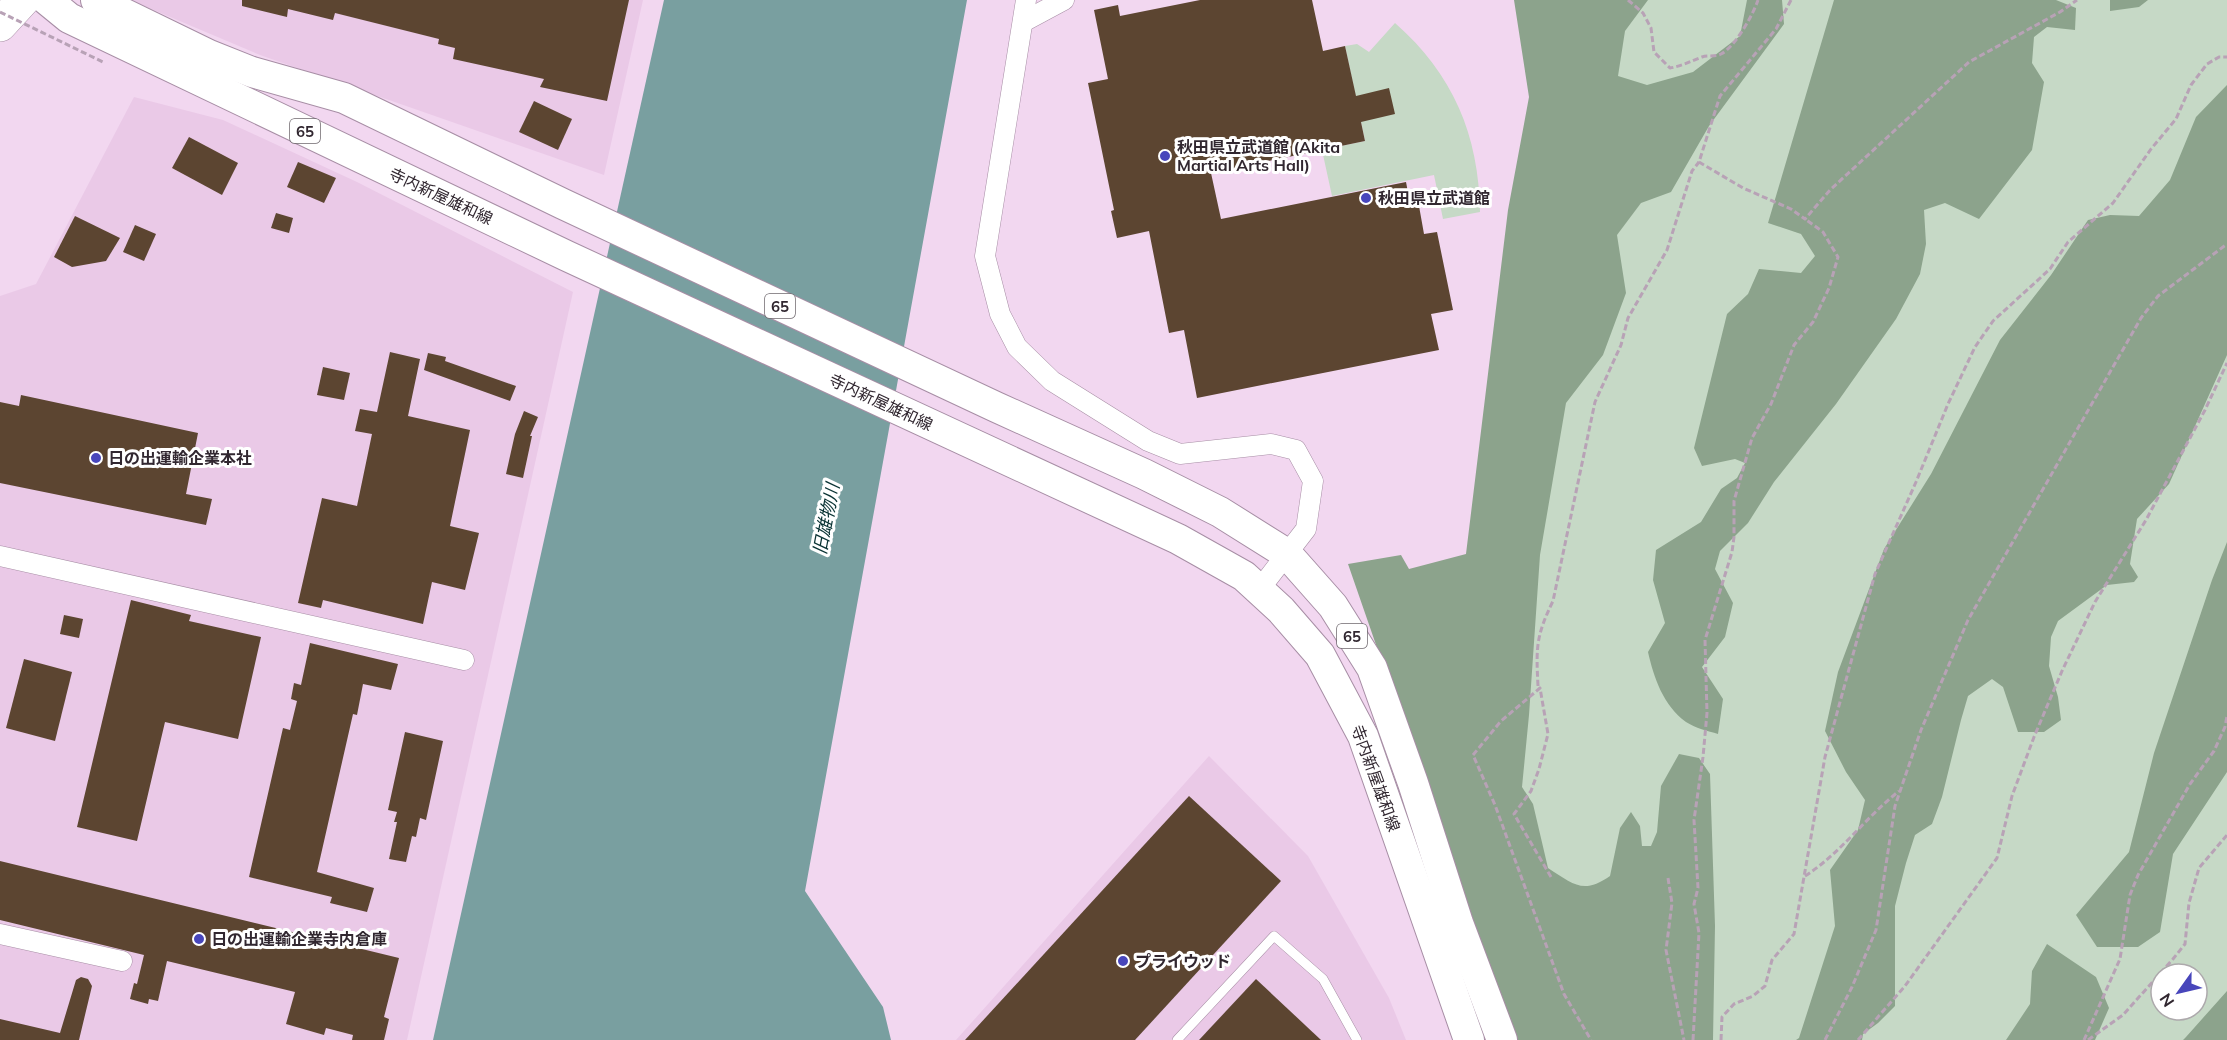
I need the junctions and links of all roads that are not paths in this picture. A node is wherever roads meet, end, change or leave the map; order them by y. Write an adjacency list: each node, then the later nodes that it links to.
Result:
1 (23, 0): 7 (highway)
2 (47, 0): 10 (main road, 寺内新屋雄和線 / 65)
3 (96, 0): 8 (main road, 寺内新屋雄和線 / 65)
4 (1026, 0): 6 (street)
5 (1064, 0): 6 (street)
6 (1023, 22): 8 (street)
7 (0, 25)
8 (1287, 554): 10 (street); 17 (main road, 寺内新屋雄和線 / 65)
9 (0, 556): 11 (street)
10 (1259, 590): 16 (main road, 寺内新屋雄和線 / 65)
11 (464, 660)
12 (0, 934): 13 (street)
13 (122, 961)
14 (1177, 1040): 15 (lane)
15 (1357, 1040)
16 (1469, 1040)
17 (1502, 1040)

